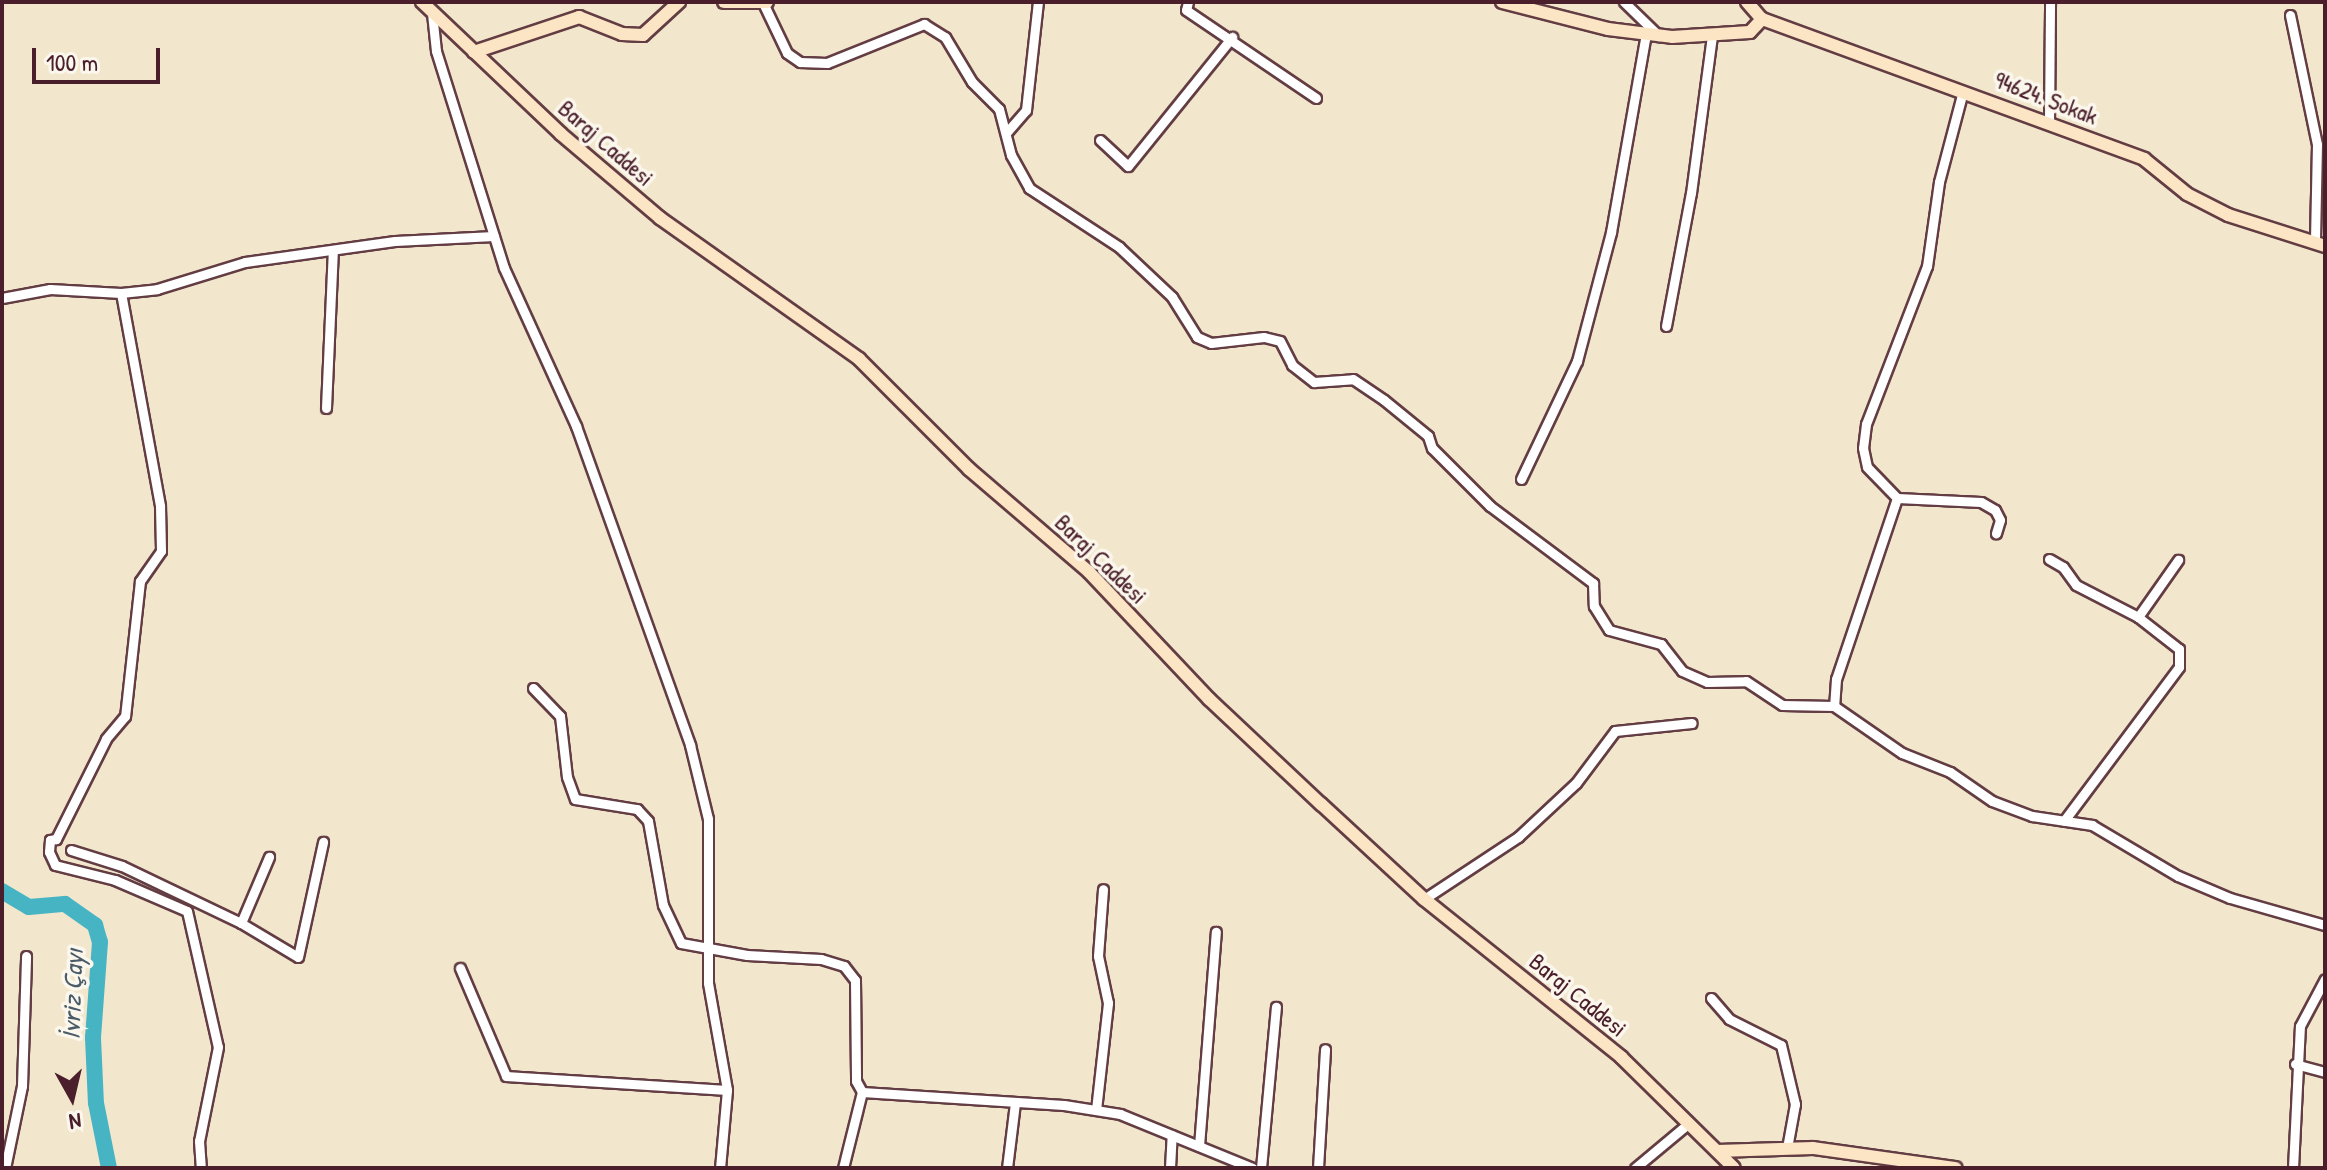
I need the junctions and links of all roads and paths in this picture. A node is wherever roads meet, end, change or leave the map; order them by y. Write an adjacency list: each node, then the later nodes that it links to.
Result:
1 (422, 2): 11 (main road, Baraj Caddesi)
2 (679, 2): 17 (main road)
3 (724, 2): 10 (main road)
4 (1038, 2): 21 (street)
5 (1188, 2): 16 (street)
6 (1502, 2): 14 (main road)
7 (1624, 2): 14 (street)
8 (1747, 2): 13 (main road, 94624. Sokak)
9 (2050, 2): 20 (street)
10 (766, 4): 21 (street)
11 (432, 13): 17 (main road, Baraj Caddesi); 23 (street)
12 (2290, 15): 24 (street)
13 (1762, 19): 15 (main road); 18 (main road, 94624. Sokak)
14 (1652, 35): 15 (main road); 30 (street)
15 (1712, 35): 28 (street)
16 (1232, 37): 19 (street); 22 (street)
17 (474, 52): 44 (main road, Baraj Caddesi)
18 (1963, 91): 20 (main road, 94624. Sokak); 31 (street)
19 (1316, 98)
20 (2049, 123): 24 (main road, 94624. Sokak)
21 (1006, 133): 37 (street)
22 (1100, 140)
23 (494, 236): 25 (street); 50 (street)
24 (2320, 245)
25 (333, 250): 26 (street); 29 (street)
26 (121, 293): 27 (street); 46 (street)
27 (2, 298)
28 (1666, 326)
29 (326, 408)
30 (1521, 479)
31 (1897, 498): 32 (street); 37 (street)
32 (1996, 533)
33 (2049, 559): 35 (street)
34 (2178, 560): 35 (street)
35 (2138, 617): 39 (street)
36 (533, 688): 50 (street)
37 (1834, 706): 39 (street)
38 (1692, 723): 44 (street)
39 (2064, 821): 48 (street)
40 (323, 842): 47 (street)
41 (71, 850): 45 (street)
42 (269, 857): 47 (street)
43 (1103, 889): 62 (street)
44 (1424, 899): 63 (main road, Baraj Caddesi)
45 (194, 902): 46 (street); 47 (street)
46 (187, 911): 70 (street)
47 (241, 923)
48 (2325, 925)
49 (1216, 932): 65 (street)
50 (705, 947): 59 (street); 60 (street)
51 (26, 956): 69 (street)
52 (460, 968): 59 (street)
53 (2325, 979): 57 (street)
54 (1711, 998): 66 (street)
55 (1276, 1007): 76 (street)
56 (1325, 1049): 77 (street)
57 (2295, 1064): 58 (street); 80 (street)
58 (2325, 1072)
59 (727, 1090): 71 (street)
60 (862, 1092): 61 (street); 72 (street)
61 (1015, 1103): 62 (street); 73 (street)
62 (1096, 1110): 64 (street)
63 (1689, 1123): 67 (main road, Baraj Caddesi); 78 (street)
64 (1172, 1135): 65 (street); 74 (street)
65 (1199, 1146): 75 (street)
66 (1787, 1148): 67 (main road); 79 (main road)
67 (1717, 1151): 68 (main road, Baraj Caddesi)
68 (1729, 1166)
69 (5, 1168)
70 (201, 1168)
71 (720, 1168)
72 (843, 1168)
73 (1007, 1168)
74 (1170, 1168)
75 (1252, 1168)
76 (1261, 1168)
77 (1318, 1168)
78 (1635, 1168)
79 (1956, 1168)
80 (2293, 1168)

